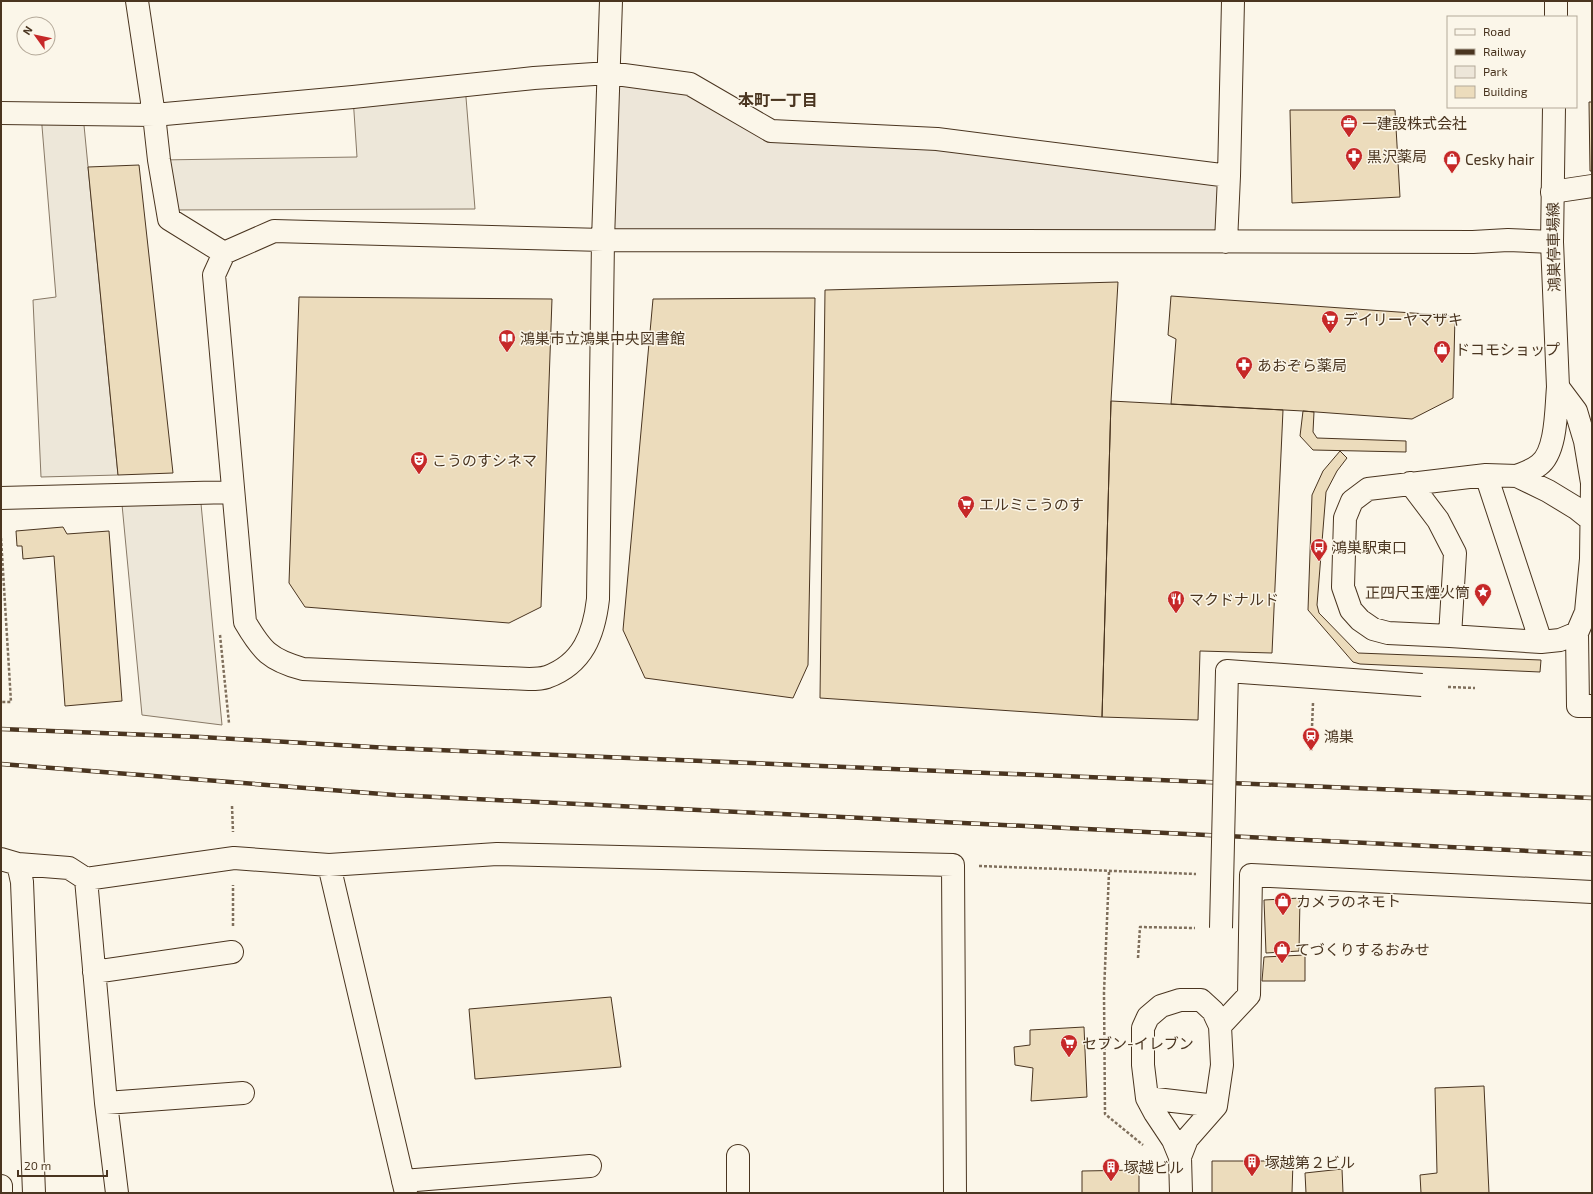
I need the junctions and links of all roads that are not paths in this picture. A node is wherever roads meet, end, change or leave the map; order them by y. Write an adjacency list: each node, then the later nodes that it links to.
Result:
1 (137, 1): 9 (street)
2 (611, 1): 6 (street)
3 (1233, 1): 10 (street)
4 (1556, 1): 5 (street)
5 (1556, 16)
6 (609, 73): 9 (street); 10 (street); 13 (street)
7 (1554, 108): 12 (street, 鴻巣停車場線)
8 (1, 113): 9 (street)
9 (154, 115): 16 (street)
10 (1229, 176): 14 (street)
11 (1592, 186): 12 (street)
12 (1552, 192): 15 (street, 鴻巣停車場線)
13 (603, 240): 14 (street); 16 (street); 21 (street)
14 (1226, 242): 15 (street)
15 (1552, 242): 17 (street, 鴻巣停車場線)
16 (224, 253): 21 (street)
17 (1558, 387): 19 (street, 鴻巣停車場線); 23 (street)
18 (1486, 475): 19 (street); 20 (street); 27 (street)
19 (1516, 476): 23 (street)
20 (1410, 484): 26 (street); 26 (street)
21 (233, 492): 22 (street)
22 (1, 498)
23 (1591, 520): 24 (street)
24 (1592, 559): 25 (street)
25 (1577, 633): 27 (street); 29 (street)
26 (1450, 636): 27 (street)
27 (1541, 642)
28 (1422, 685): 34 (street, bridge)
29 (1592, 706)
30 (10, 862): 32 (street); 48 (street)
31 (329, 865): 32 (street); 46 (street); 51 (street)
32 (86, 879): 36 (street)
33 (1592, 892): 37 (street)
34 (1221, 928)
35 (232, 952): 36 (street)
36 (94, 972): 40 (street)
37 (1220, 1026): 39 (street); 41 (street)
38 (243, 1093): 40 (street)
39 (1147, 1098): 41 (street); 43 (street)
40 (106, 1103): 49 (street)
41 (1216, 1106): 43 (street)
42 (738, 1156): 50 (street)
43 (1180, 1157): 52 (street)
44 (590, 1166): 46 (street)
45 (1, 1186): 47 (street)
46 (405, 1187)
47 (1, 1193)
48 (34, 1193)
49 (117, 1193)
50 (738, 1193)
51 (955, 1193)
52 (1181, 1193)

